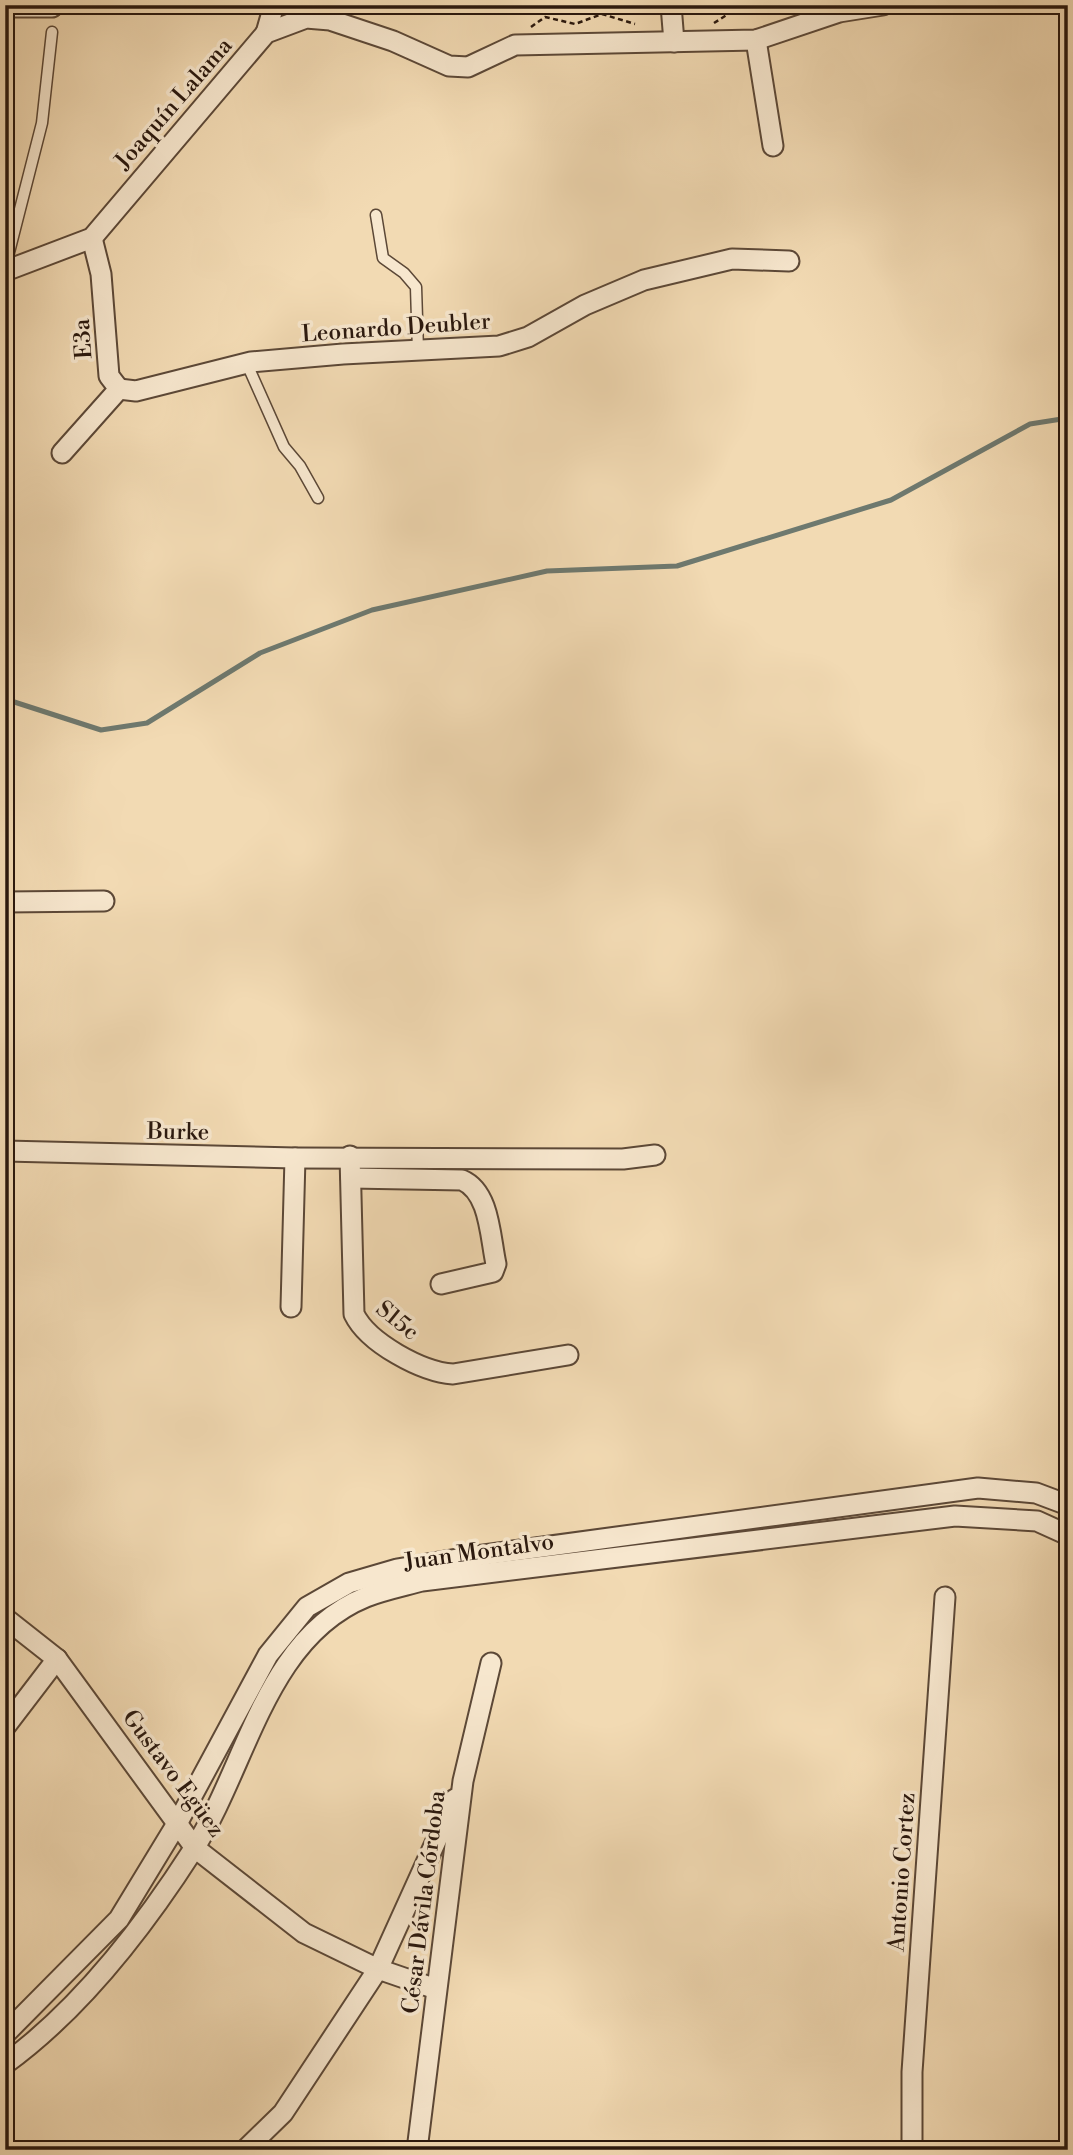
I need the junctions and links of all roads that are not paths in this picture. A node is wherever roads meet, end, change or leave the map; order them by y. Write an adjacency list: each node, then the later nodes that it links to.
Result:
1 (274, 5): 7 (street)
2 (671, 5): 9 (street)
3 (883, 5): 8 (street, Joaquín Lalama)
4 (5, 7): 5 (street)
5 (52, 7)
6 (52, 32): 14 (lane)
7 (266, 33): 9 (street, Joaquín Lalama); 12 (street, Joaquín Lalama)
8 (755, 40): 9 (street, Joaquín Lalama); 10 (street)
9 (674, 42)
10 (773, 146)
11 (376, 215): 15 (lane)
12 (92, 238): 14 (street, Joaquín Lalama); 17 (street, E3a)
13 (789, 261): 15 (street, Leonardo Deubler)
14 (5, 270)
15 (418, 351): 16 (street, Leonardo Deubler)
16 (247, 363): 17 (street, Leonardo Deubler); 19 (lane)
17 (119, 389): 18 (street)
18 (62, 453)
19 (318, 498)
20 (104, 901): 21 (street)
21 (5, 902)
22 (5, 1151): 25 (street, Burke)
23 (655, 1155): 24 (street, Burke)
24 (350, 1156): 25 (street, Burke); 26 (street, S15c)
25 (295, 1158): 28 (street)
26 (351, 1178): 27 (street); 29 (street, S15c)
27 (441, 1284)
28 (291, 1307)
29 (568, 1355)
30 (1068, 1505): 32 (street, Juan Montalvo)
31 (1068, 1535): 32 (street, Juan Montalvo)
32 (444, 1569): 39 (street, Juan Montalvo); 40 (street, Juan Montalvo)
33 (945, 1597): 47 (street, Antonio Cortez)
34 (5, 1618): 35 (street, Gustavo Egüez)
35 (57, 1659): 37 (street); 39 (street, Gustavo Egüez)
36 (491, 1663): 38 (street, César Dávila Córdoba)
37 (5, 1727)
38 (463, 1781): 41 (street); 42 (street, César Dávila Córdoba)
39 (178, 1822): 40 (street, Gustavo Egüez); 43 (street, Juan Montalvo)
40 (195, 1848): 41 (street, Gustavo Egüez); 44 (street, Juan Montalvo)
41 (378, 1969): 42 (street, Gustavo Egüez); 45 (street)
42 (436, 1989): 46 (street, César Dávila Córdoba)
43 (5, 2034)
44 (5, 2064)
45 (245, 2150)
46 (417, 2150)
47 (912, 2150)

